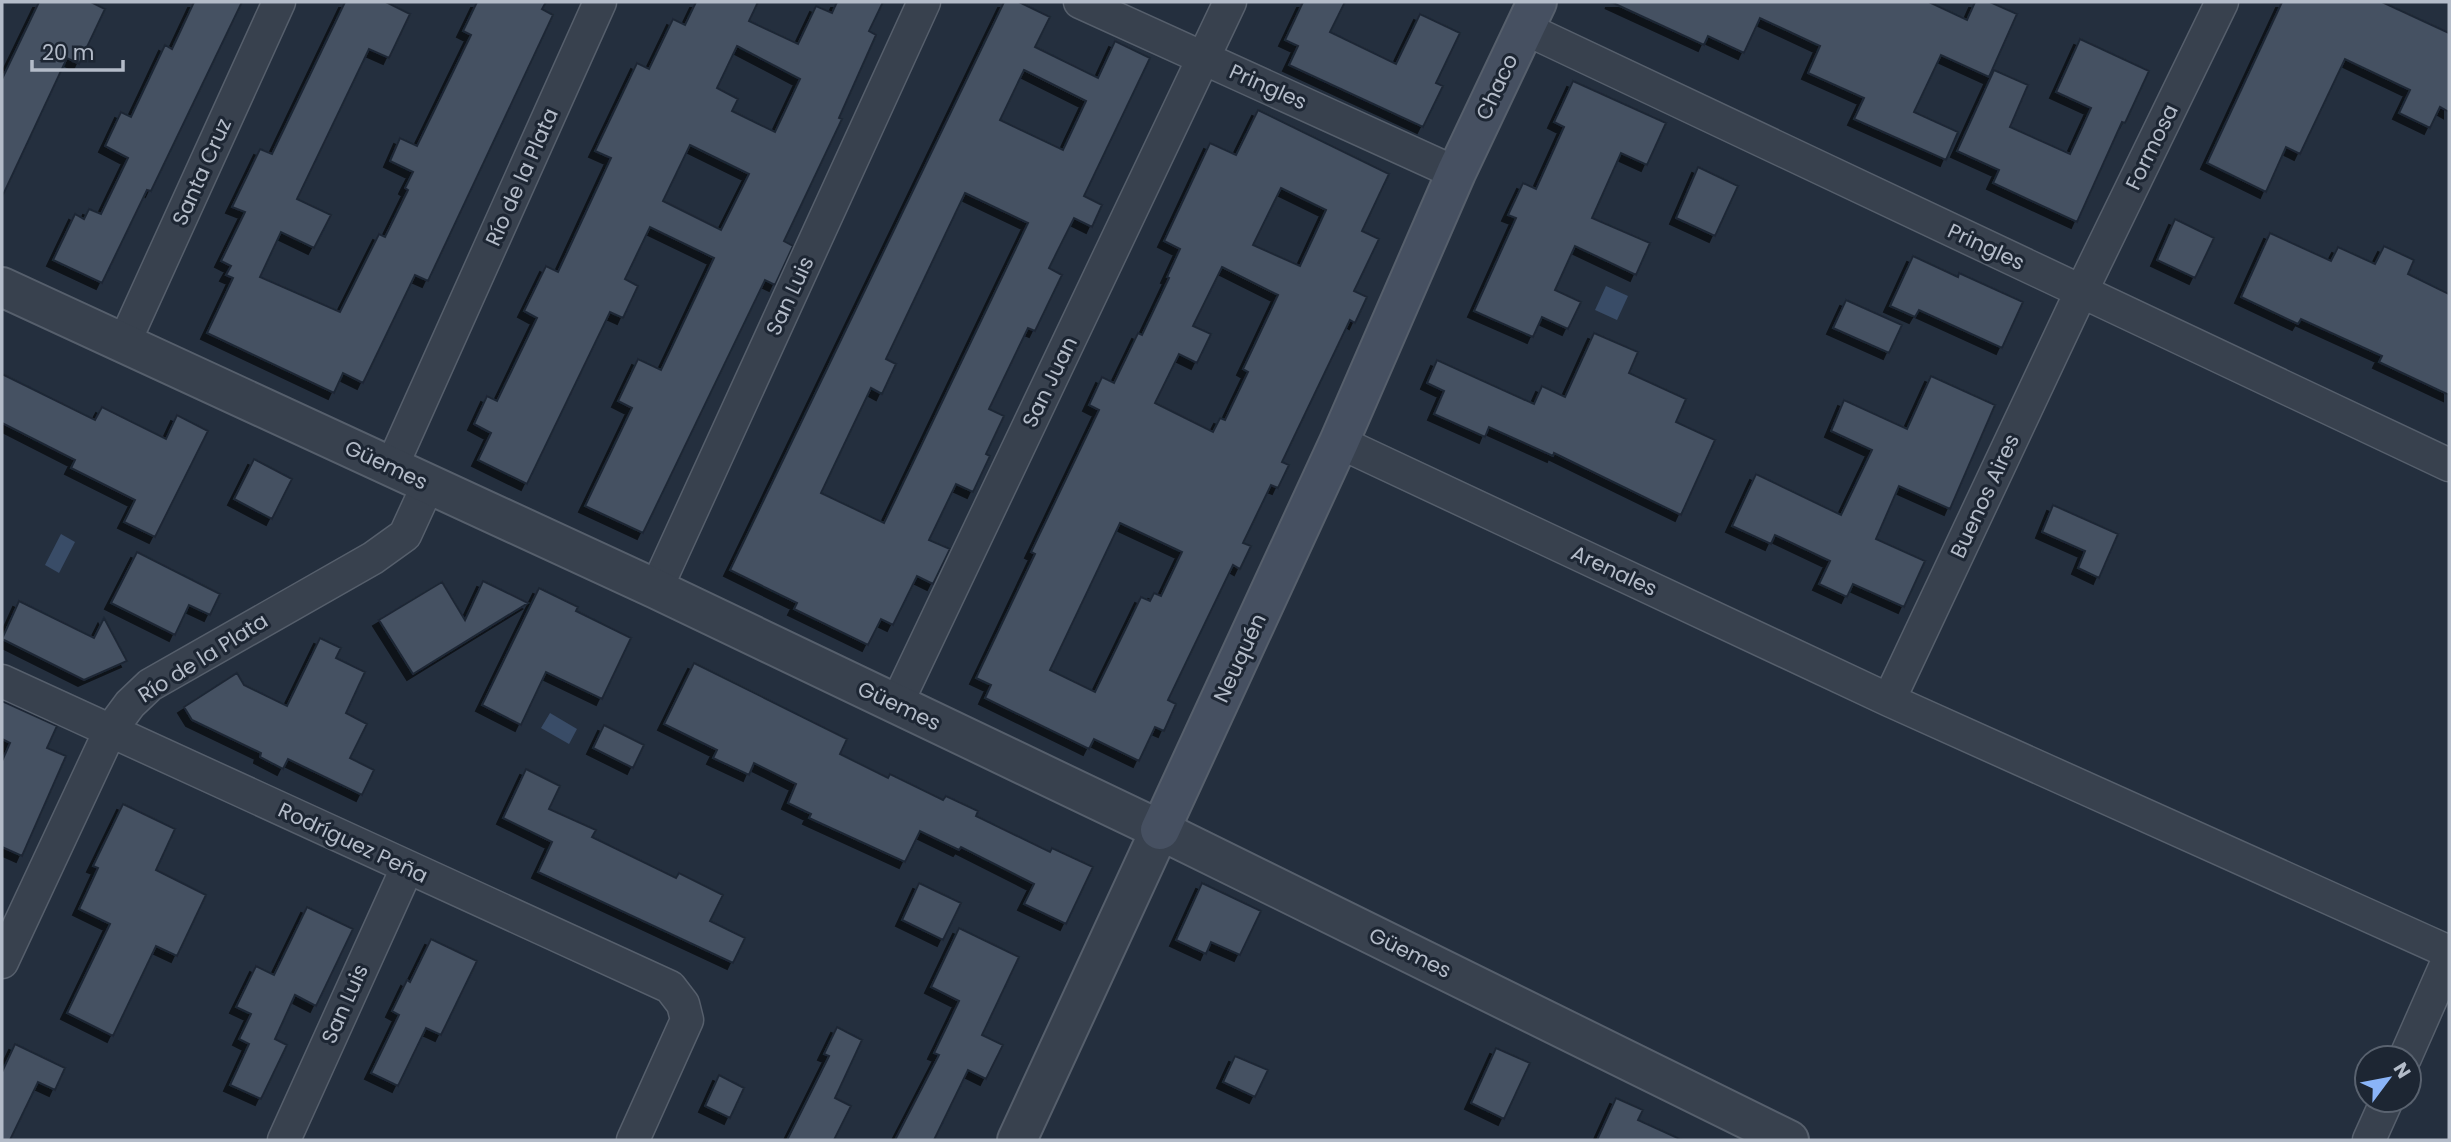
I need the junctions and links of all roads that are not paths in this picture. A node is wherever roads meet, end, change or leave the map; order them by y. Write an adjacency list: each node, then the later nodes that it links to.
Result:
1 (279, 2): 12 (street, Santa Cruz)
2 (600, 2): 15 (street, Río de la Plata)
3 (924, 2): 17 (street, San Luis)
4 (1080, 2): 8 (street, Pringles)
5 (1230, 2): 8 (street, San Juan)
6 (2222, 2): 11 (street, Formosa)
7 (1531, 15): 9 (main road, Chaco); 11 (street, Pringles)
8 (1205, 59): 9 (street, Pringles); 20 (street, San Juan)
9 (1457, 173): 13 (main road, Neuquén)
10 (2, 287): 12 (street, Güemes)
11 (2081, 292): 14 (street, Pringles); 19 (street, Buenos Aires)
12 (124, 343): 15 (street, Güemes)
13 (1339, 442): 19 (street, Arenales); 22 (main road, Neuquén)
14 (2449, 464)
15 (391, 468): 16 (street, Güemes)
16 (428, 485): 17 (street, Güemes); 21 (street, Río de la Plata)
17 (656, 589): 20 (street, Güemes)
18 (2, 681): 21 (street, Rodríguez Peña)
19 (1889, 701): 24 (street, Arenales)
20 (896, 705): 22 (street, Güemes)
21 (110, 732): 23 (street, Rodríguez Peña); 26 (street, Río de la Plata)
22 (1160, 830): 31 (street, Neuquén); 32 (street, Güemes)
23 (407, 868): 29 (street, San Luis); 30 (street, Rodríguez Peña)
24 (2449, 952)
25 (2449, 958): 27 (street)
26 (2, 962)
27 (2411, 1044)
28 (2381, 1114): 33 (street)
29 (284, 1140)
30 (633, 1140)
31 (1017, 1140)
32 (1789, 1140)
33 (2369, 1140)

